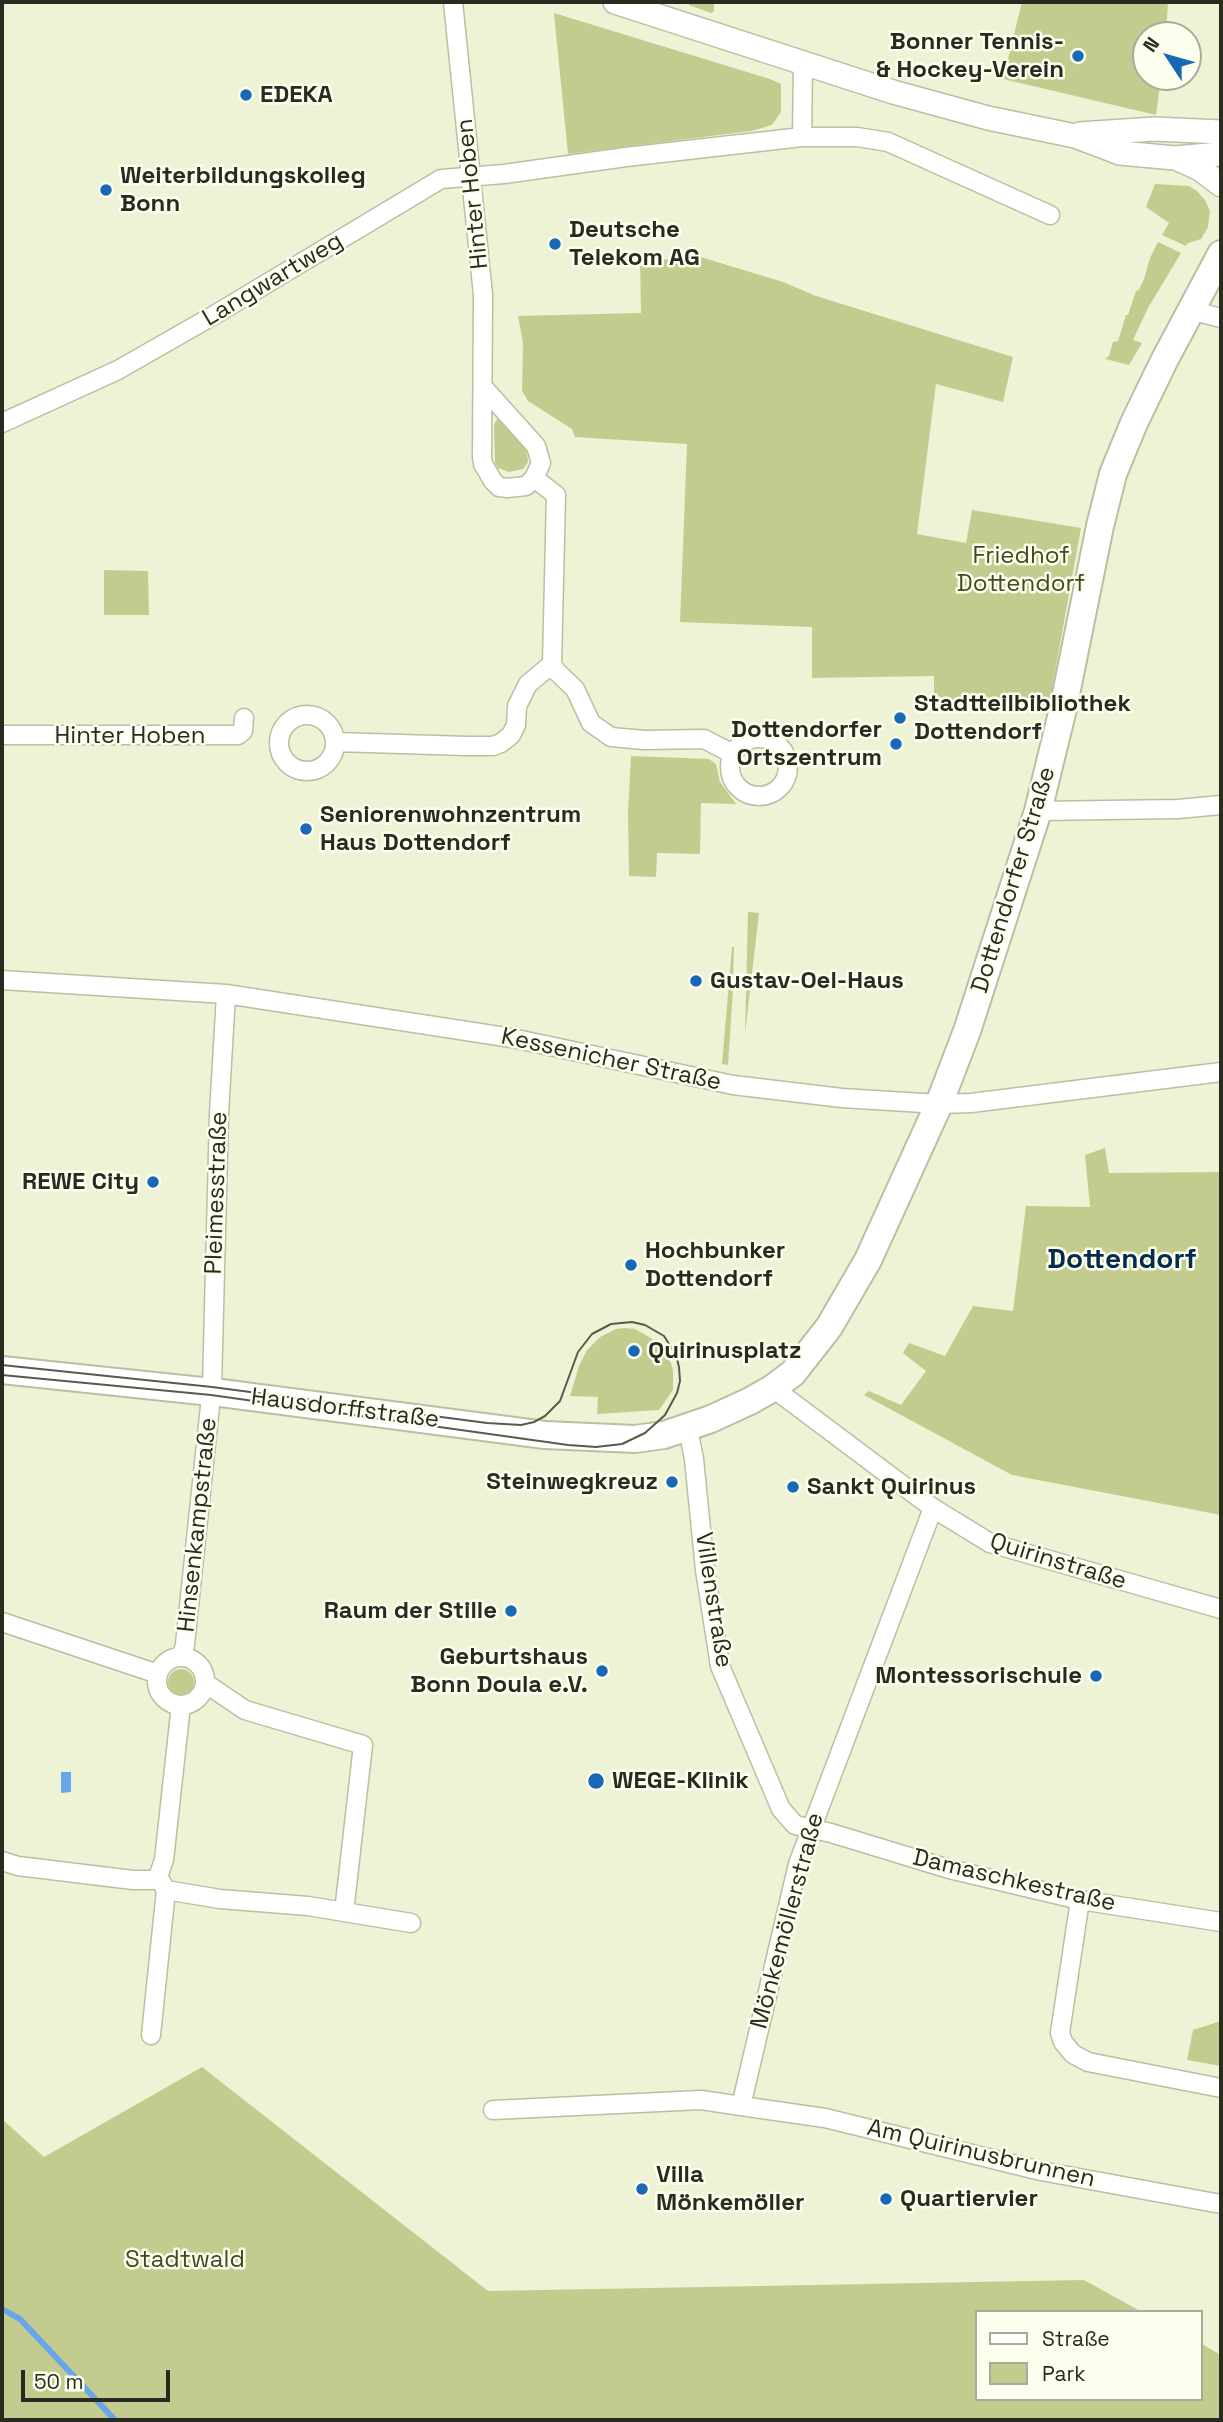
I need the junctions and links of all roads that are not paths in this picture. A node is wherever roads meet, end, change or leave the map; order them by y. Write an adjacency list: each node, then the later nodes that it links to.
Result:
1 (453, 2): 9 (street, Hinter Hoben)
2 (615, 2): 3 (street)
3 (803, 64): 5 (street); 6 (street)
4 (1221, 132): 5 (street)
5 (1066, 135): 8 (street)
6 (802, 137): 9 (street, Langwartweg); 11 (street, Langwartweg)
7 (1221, 154): 8 (street)
8 (1175, 158): 10 (street)
9 (472, 175): 15 (street, Hinter Hoben); 16 (street, Langwartweg)
10 (1221, 185)
11 (1050, 215)
12 (1221, 254): 13 (main road, Dottendorfer Straße)
13 (1191, 310): 14 (street); 24 (main road, Dottendorfer Straße)
14 (1221, 318)
15 (483, 387): 17 (street); 17 (street, Hinter Hoben)
16 (2, 423)
17 (534, 478): 18 (street)
18 (552, 664): 21 (street); 22 (street)
19 (244, 718): 20 (street, Hinter Hoben)
20 (2, 735)
21 (335, 742)
22 (733, 754)
23 (1221, 805): 24 (street)
24 (1038, 811): 28 (main road, Dottendorfer Straße)
25 (2, 980): 26 (street, Kessenicher Straße)
26 (226, 993): 28 (street, Kessenicher Straße); 31 (street, Pleimesstraße)
27 (1221, 1072): 28 (street, Kessenicher Straße)
28 (939, 1104): 30 (main road, Dottendorfer Straße)
29 (2, 1370): 31 (main road, Hausdorffstraße)
30 (774, 1388): 32 (main road, Dottendorfer Straße); 33 (street, Quirinstraße)
31 (211, 1392): 32 (main road, Hausdorffstraße); 36 (street, Hinsenkampstraße)
32 (688, 1429): 40 (street, Villenstraße)
33 (933, 1508): 34 (street, Quirinstraße); 40 (street, Mönkemöllerstraße)
34 (1221, 1609)
35 (2, 1622): 37 (street)
36 (182, 1657): 37 (street, Hinsenkampstraße); 38 (street, Hinsenkampstraße)
37 (158, 1674): 39 (street)
38 (205, 1683): 39 (street); 44 (street, Hinsenkampstraße)
39 (181, 1705): 42 (street)
40 (809, 1829): 43 (street, Damaschkestraße); 49 (street, Mönkemöllerstraße)
41 (2, 1861): 42 (street)
42 (162, 1883): 44 (street); 47 (street)
43 (1080, 1900): 45 (street, Damaschkestraße); 48 (street)
44 (344, 1912): 46 (street)
45 (1221, 1922)
46 (411, 1923)
47 (151, 2035)
48 (1221, 2088)
49 (741, 2106): 50 (street); 51 (street, Am Quirinusbrunnen)
50 (493, 2109)
51 (1221, 2204)

